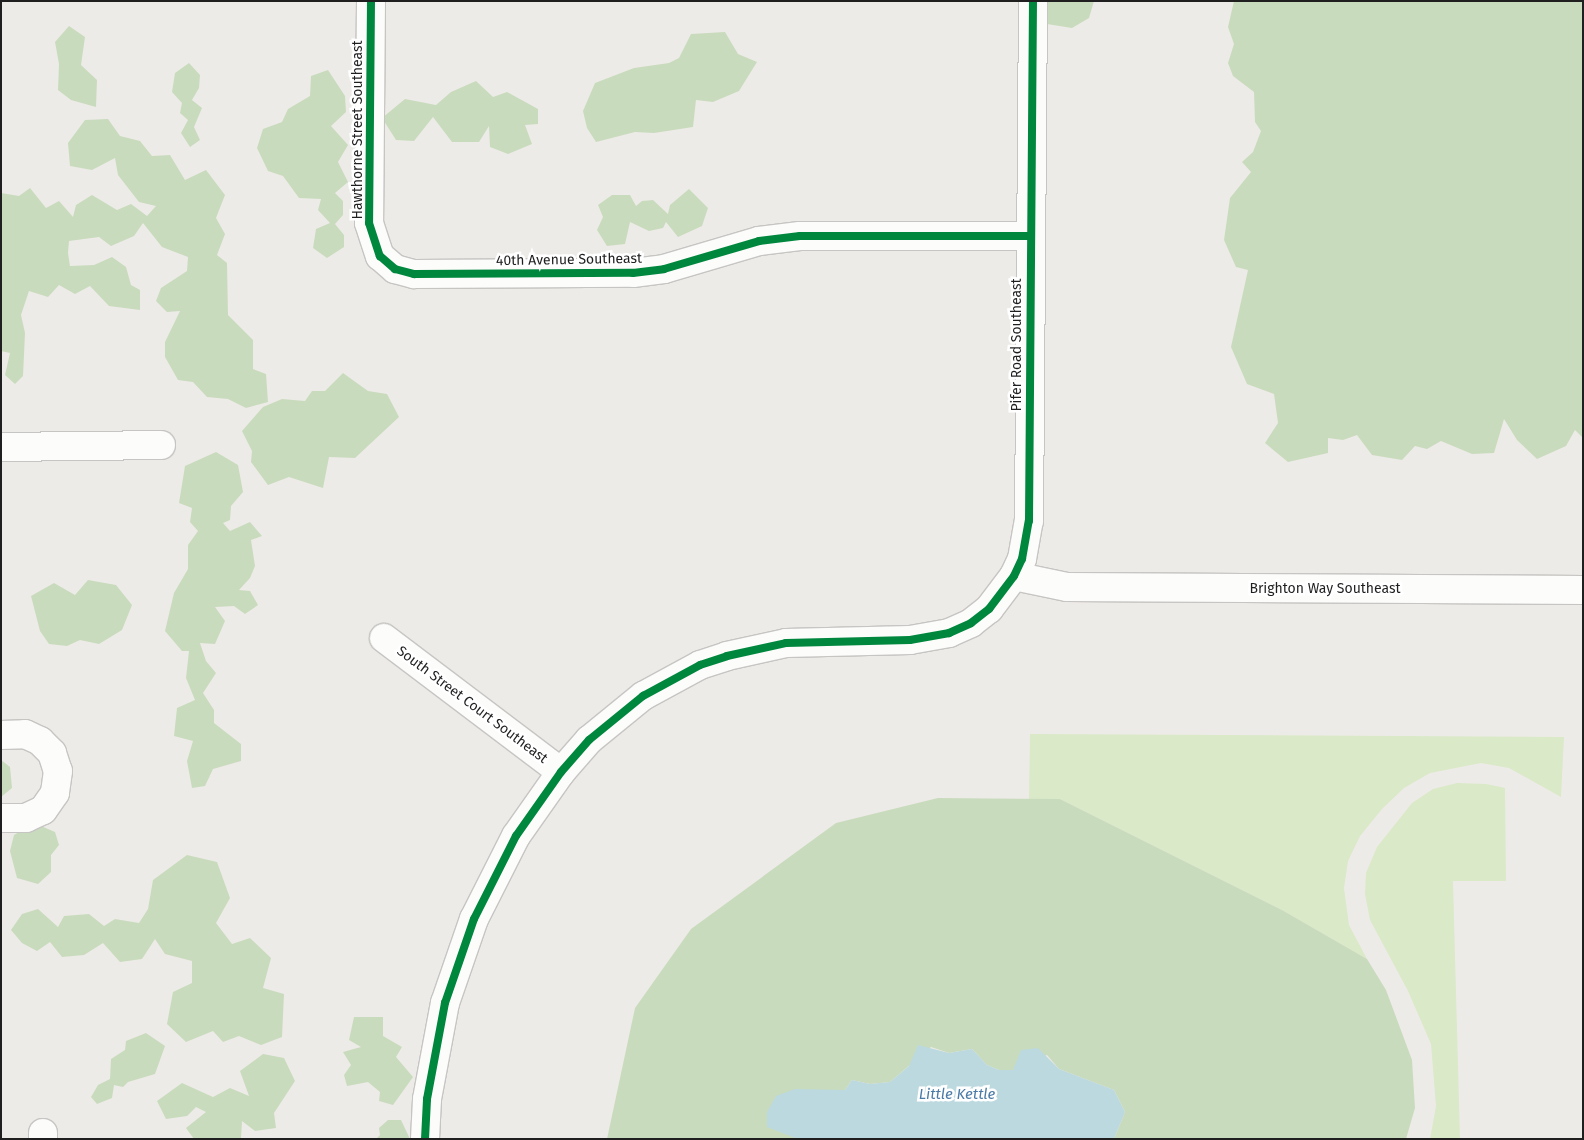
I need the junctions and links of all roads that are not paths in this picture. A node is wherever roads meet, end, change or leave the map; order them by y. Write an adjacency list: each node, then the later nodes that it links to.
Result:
1 (371, 1): 4 (street, Hawthorne Street Southeast)
2 (1033, 1): 3 (street, Pifer Road Southeast)
3 (1030, 236): 4 (street, 40th Avenue Southeast); 7 (street, Pifer Road Southeast)
4 (380, 256)
5 (161, 445): 6 (street)
6 (1, 447)
7 (1014, 576): 8 (street, Brighton Way Southeast); 11 (street, Pifer Road Southeast)
8 (1583, 590)
9 (384, 638): 11 (street, South Street Court Southeast)
10 (1, 735): 12 (street)
11 (561, 772): 13 (street, Pifer Road Southeast)
12 (1, 818)
13 (425, 1139)

